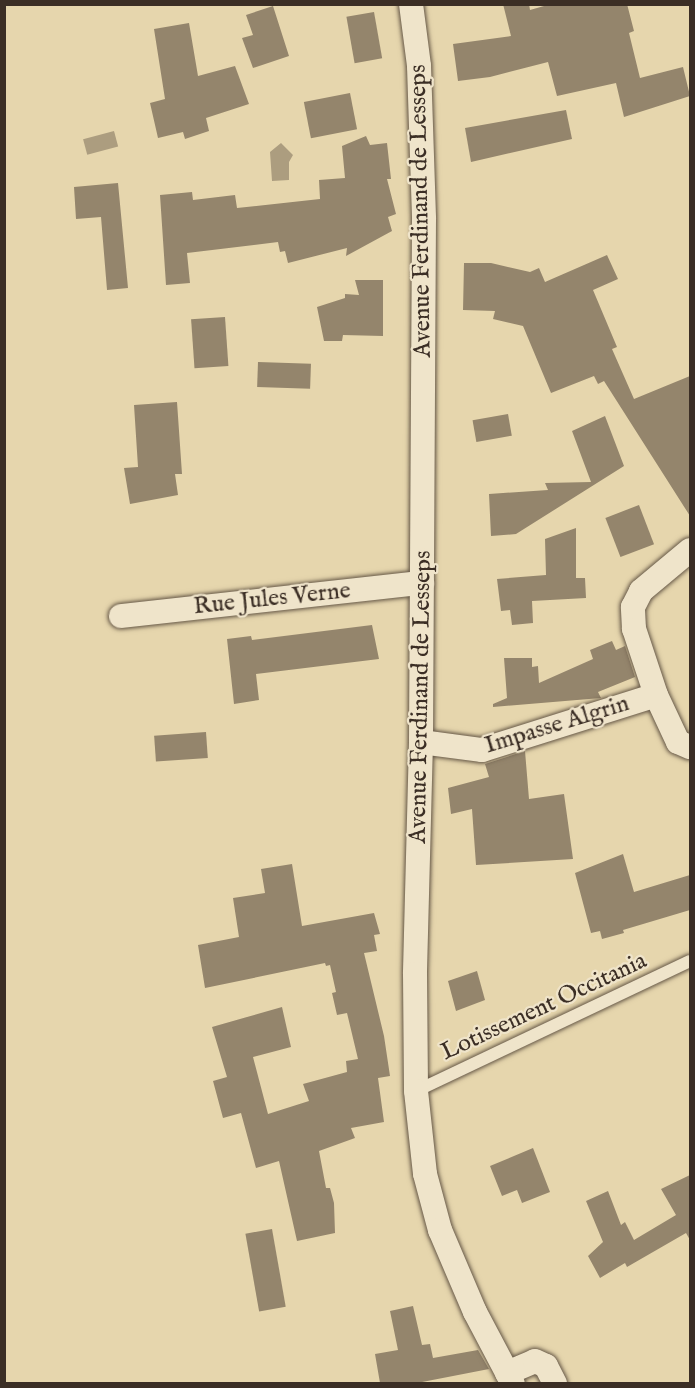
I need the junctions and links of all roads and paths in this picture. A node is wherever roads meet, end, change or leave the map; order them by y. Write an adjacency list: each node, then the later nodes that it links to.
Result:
1 (411, 4): 3 (street, Avenue Ferdinand de Lesseps)
2 (690, 550): 5 (street, Impasse Algrin)
3 (422, 583): 4 (street, Rue Jules Verne); 6 (street, Avenue Ferdinand de Lesseps)
4 (121, 616)
5 (656, 695): 6 (street, Impasse Algrin); 7 (street, Impasse Algrin)
6 (422, 742): 9 (street, Avenue Ferdinand de Lesseps)
7 (690, 747)
8 (690, 962): 9 (lane, Lotissement Occitania)
9 (416, 1091): 10 (street, Avenue Ferdinand de Lesseps)
10 (510, 1378): 11 (street, Avenue Ferdinand de Lesseps)
11 (555, 1383)

